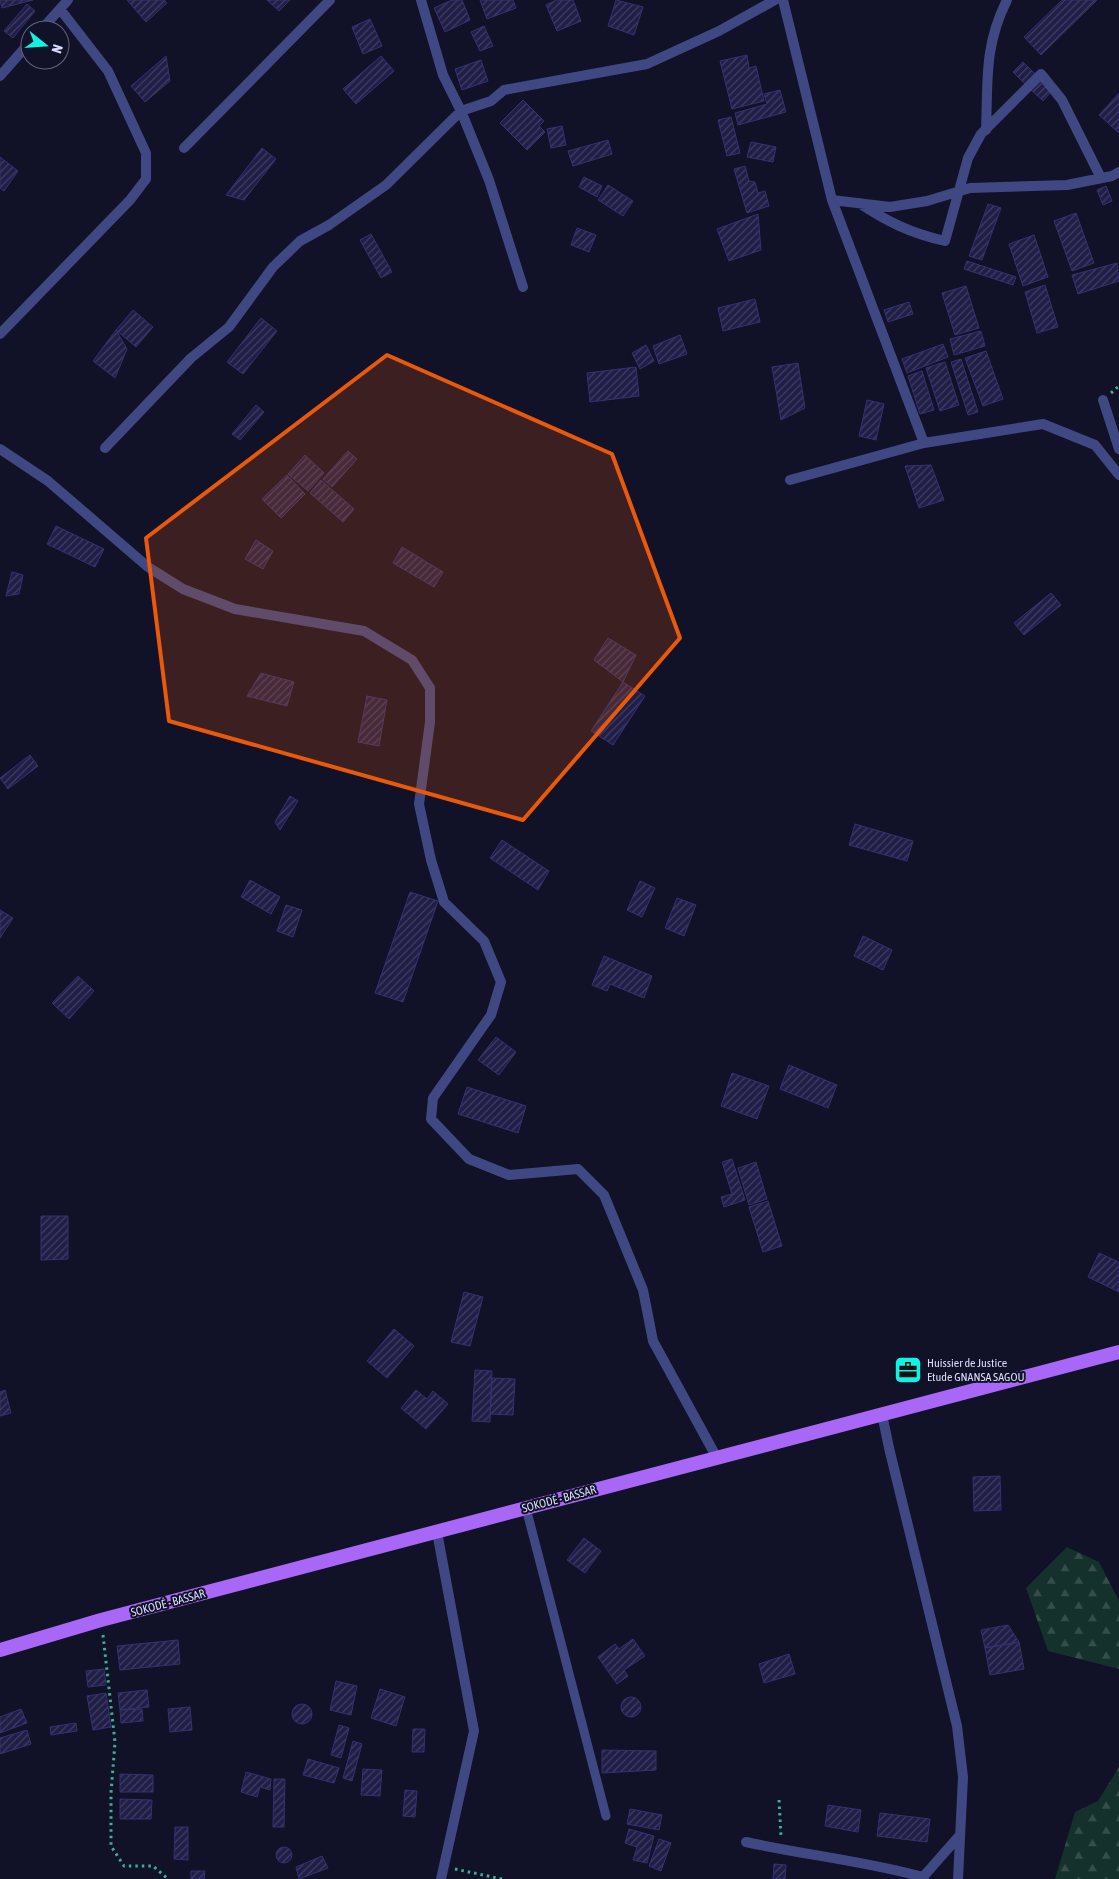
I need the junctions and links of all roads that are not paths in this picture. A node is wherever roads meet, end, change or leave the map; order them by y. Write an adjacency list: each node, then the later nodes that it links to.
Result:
1 (68, 0): 7 (street)
2 (330, 0): 13 (street)
3 (421, 0): 11 (street)
4 (775, 0): 11 (street)
5 (783, 0): 17 (street)
6 (1007, 0): 12 (street)
7 (58, 4): 8 (street); 20 (street)
8 (48, 20)
9 (20, 53): 10 (street)
10 (0, 76)
11 (461, 111): 19 (street); 23 (street)
12 (986, 130): 15 (street); 16 (street)
13 (184, 148)
14 (1119, 172): 15 (street)
15 (1101, 178): 16 (street)
16 (959, 191): 18 (street); 18 (street)
17 (832, 200): 18 (street); 22 (street)
18 (859, 203)
19 (524, 287)
20 (0, 334)
21 (1103, 400): 25 (street)
22 (924, 443): 26 (street); 27 (street)
23 (105, 448)
24 (0, 449): 30 (street)
25 (1119, 449)
26 (1119, 475)
27 (790, 480)
28 (1119, 1352): 29 (main road, SOKODÉ - BASSAR)
29 (882, 1414): 30 (main road, SOKODÉ - BASSAR); 35 (street)
30 (717, 1458): 31 (main road, SOKODÉ - BASSAR)
31 (526, 1508): 32 (main road, SOKODÉ - BASSAR); 34 (lane)
32 (437, 1532): 33 (main road, SOKODÉ - BASSAR); 38 (street)
33 (0, 1650)
34 (606, 1816)
35 (960, 1835): 37 (street); 39 (street)
36 (746, 1842): 37 (street)
37 (923, 1878)
38 (441, 1879)
39 (958, 1879)

